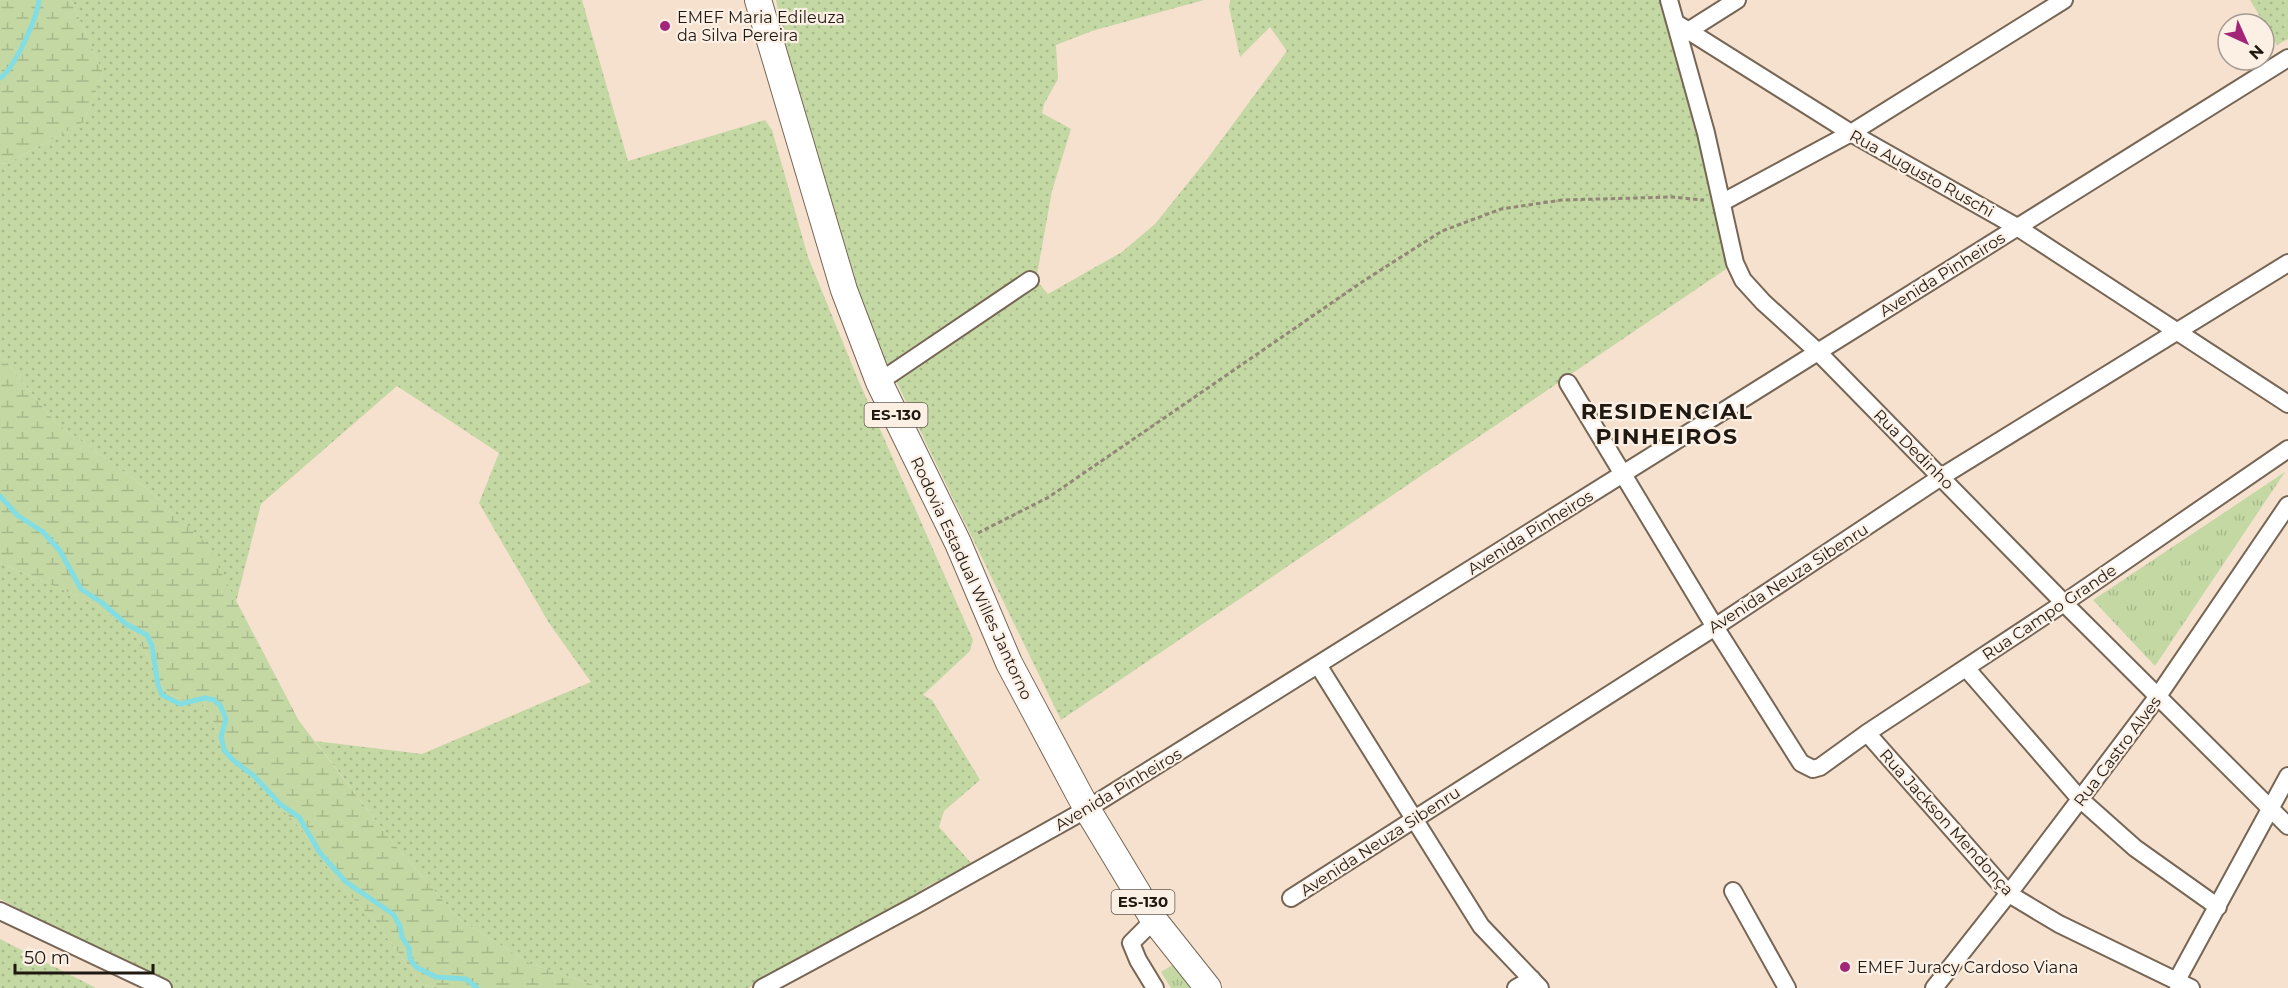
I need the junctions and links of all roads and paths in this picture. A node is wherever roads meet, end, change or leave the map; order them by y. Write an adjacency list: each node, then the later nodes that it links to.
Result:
1 (758, 0): 14 (main road, Rodovia Estadual Willes Jantorno / ES-130)
2 (1669, 0): 5 (street, Rua Dedinho)
3 (1737, 0): 5 (street)
4 (2064, 0): 7 (street)
5 (1682, 27): 7 (street, Rua Augusto Ruschi); 8 (street, Rua Dedinho)
6 (2288, 58): 9 (street, Avenida Pinheiros)
7 (1851, 133): 8 (street); 9 (street, Rua Augusto Ruschi)
8 (1722, 202): 13 (street, Rua Dedinho); 21 (path)
9 (2017, 227): 12 (street, Rua Augusto Ruschi); 13 (street, Avenida Pinheiros)
10 (2288, 263): 12 (street, Avenida Neuza Sibenru)
11 (1030, 280): 14 (street)
12 (2178, 330): 16 (street, Rua Augusto Ruschi); 19 (street, Avenida Neuza Sibenru)
13 (1818, 352): 18 (street, Avenida Pinheiros); 19 (street, Rua Dedinho)
14 (879, 382): 21 (main road, Rodovia Estadual Willes Jantorno / ES-130)
15 (1568, 383): 18 (street)
16 (2288, 404)
17 (2288, 449): 22 (street, Rua Campo Grande)
18 (1622, 475): 23 (street); 24 (street, Avenida Pinheiros)
19 (1941, 477): 22 (street, Rua Dedinho); 23 (street, Avenida Neuza Sibenru)
20 (2288, 505): 26 (street, Rua Castro Alves)
21 (958, 543): 30 (main road, Rodovia Estadual Willes Jantorno / ES-130)
22 (2064, 603): 25 (street, Rua Campo Grande); 26 (street, Rua Dedinho)
23 (1715, 627): 27 (street, Rua Campo Grande); 32 (street, Avenida Neuza Sibenru)
24 (1318, 665): 30 (street, Avenida Pinheiros); 32 (street)
25 (1966, 668): 27 (street, Rua Campo Grande); 29 (street)
26 (2158, 696): 29 (street, Rua Castro Alves); 31 (street, Rua Dedinho)
27 (1868, 733): 35 (street, Rua Jackson Mendonça)
28 (2288, 776): 31 (street)
29 (2080, 799): 35 (street, Rua Castro Alves); 37 (street)
30 (1087, 809): 39 (main road, ES-130); 43 (street, Avenida Pinheiros)
31 (2271, 809): 33 (street, Rua Dedinho); 37 (street)
32 (1414, 820): 36 (street, Avenida Neuza Sibenru); 40 (street)
33 (2288, 826)
34 (1733, 891): 47 (street)
35 (2009, 894): 41 (street, Rua Jackson Mendonça); 48 (street, Rua Castro Alves)
36 (1292, 898)
37 (2218, 907): 41 (street)
38 (0, 910): 42 (street)
39 (1154, 920): 44 (street); 45 (main road, ES-130)
40 (1536, 983): 46 (street)
41 (2183, 985)
42 (163, 988)
43 (762, 988)
44 (1155, 988)
45 (1208, 988)
46 (1516, 988)
47 (1788, 988)
48 (1935, 988)

